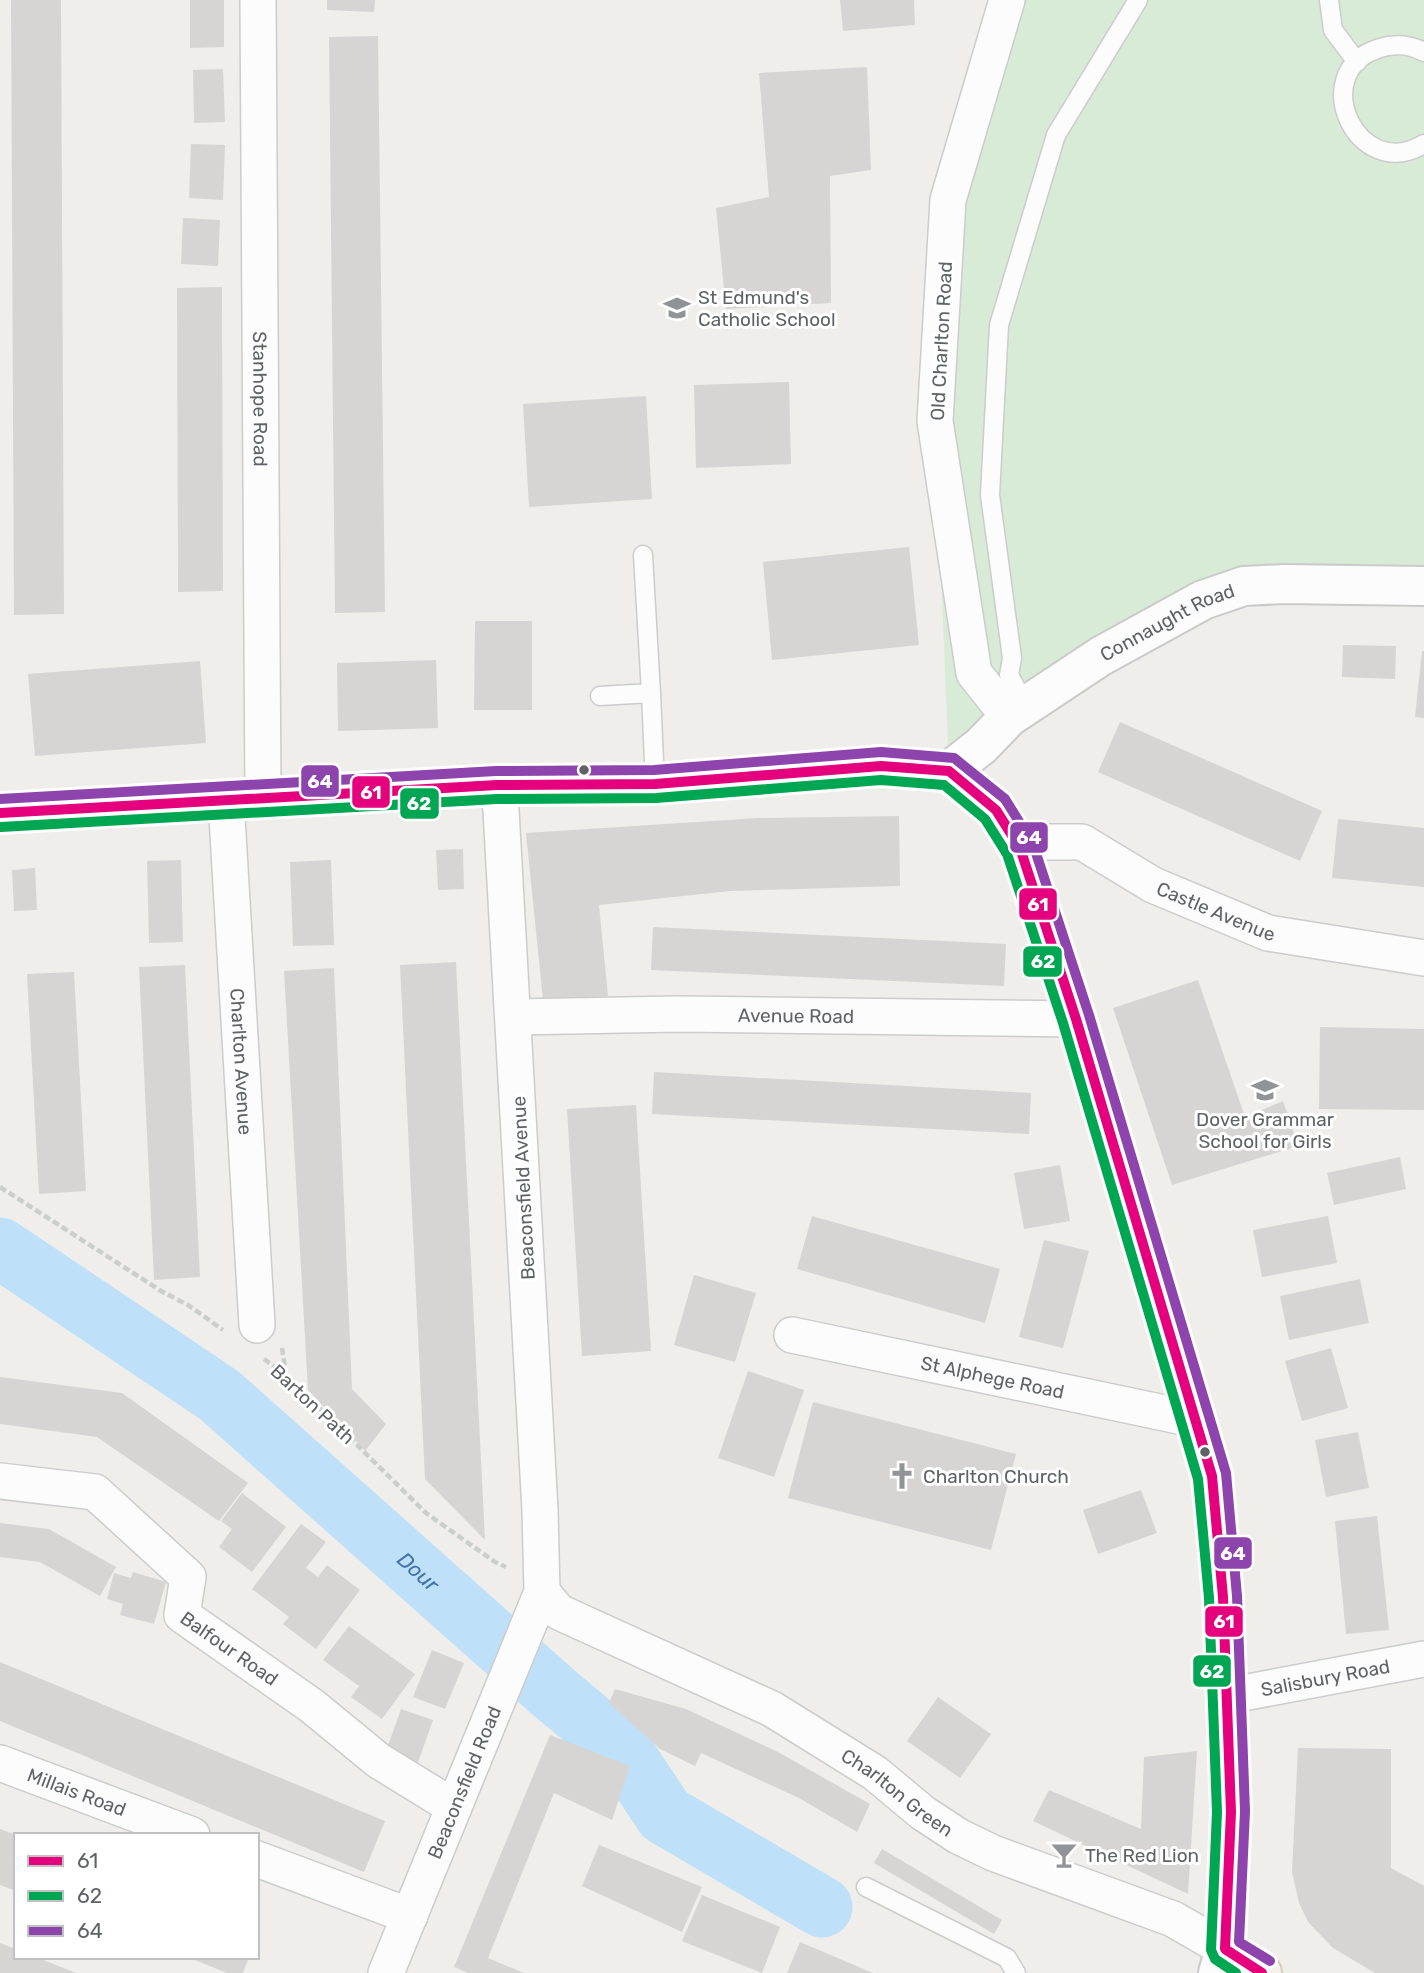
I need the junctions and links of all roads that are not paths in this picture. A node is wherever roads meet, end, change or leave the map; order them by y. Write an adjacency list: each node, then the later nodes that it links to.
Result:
1 (258, 0): 16 (street, Stanhope Road)
2 (1007, 0): 12 (street, Old Charlton Road)
3 (1138, 0): 12 (lane)
4 (1329, 0): 6 (lane)
5 (1424, 52): 6 (lane)
6 (1357, 62): 7 (lane)
7 (1424, 144)
8 (643, 555): 10 (lane)
9 (1424, 586): 12 (street, Connaught Road)
10 (651, 693): 11 (lane); 14 (lane)
11 (600, 696)
12 (1017, 712): 13 (street, Connaught Road)
13 (949, 771): 14 (main road); 18 (main road)
14 (655, 784): 15 (main road)
15 (497, 786): 16 (main road); 20 (street, Beaconsfield Avenue)
16 (245, 800): 17 (main road); 23 (street, Charlton Avenue)
17 (0, 813)
18 (1020, 848): 19 (street, Castle Avenue); 21 (main road)
19 (1424, 958)
20 (514, 1017): 21 (street, Avenue Road); 26 (street, Beaconsfield Avenue)
21 (1076, 1019): 24 (main road)
22 (792, 1335): 24 (street, St Alphege Road)
23 (247, 1338)
24 (1193, 1419): 28 (main road)
25 (0, 1480): 30 (street, Balfour Road)
26 (542, 1592): 30 (street, Beaconsfield Road); 35 (street, Charlton Green)
27 (1424, 1659): 28 (street, Salisbury Road)
28 (1227, 1696): 35 (main road)
29 (0, 1763): 31 (street, Millais Road)
30 (454, 1807): 34 (street, Beaconsfield Road)
31 (187, 1833)
32 (259, 1860): 34 (street)
33 (866, 1887): 37 (lane)
34 (410, 1916): 36 (street, Beaconsfield Road)
35 (1221, 1961): 38 (main road, Charlton Green)
36 (386, 1973)
37 (1016, 1973)
38 (1262, 1973)

